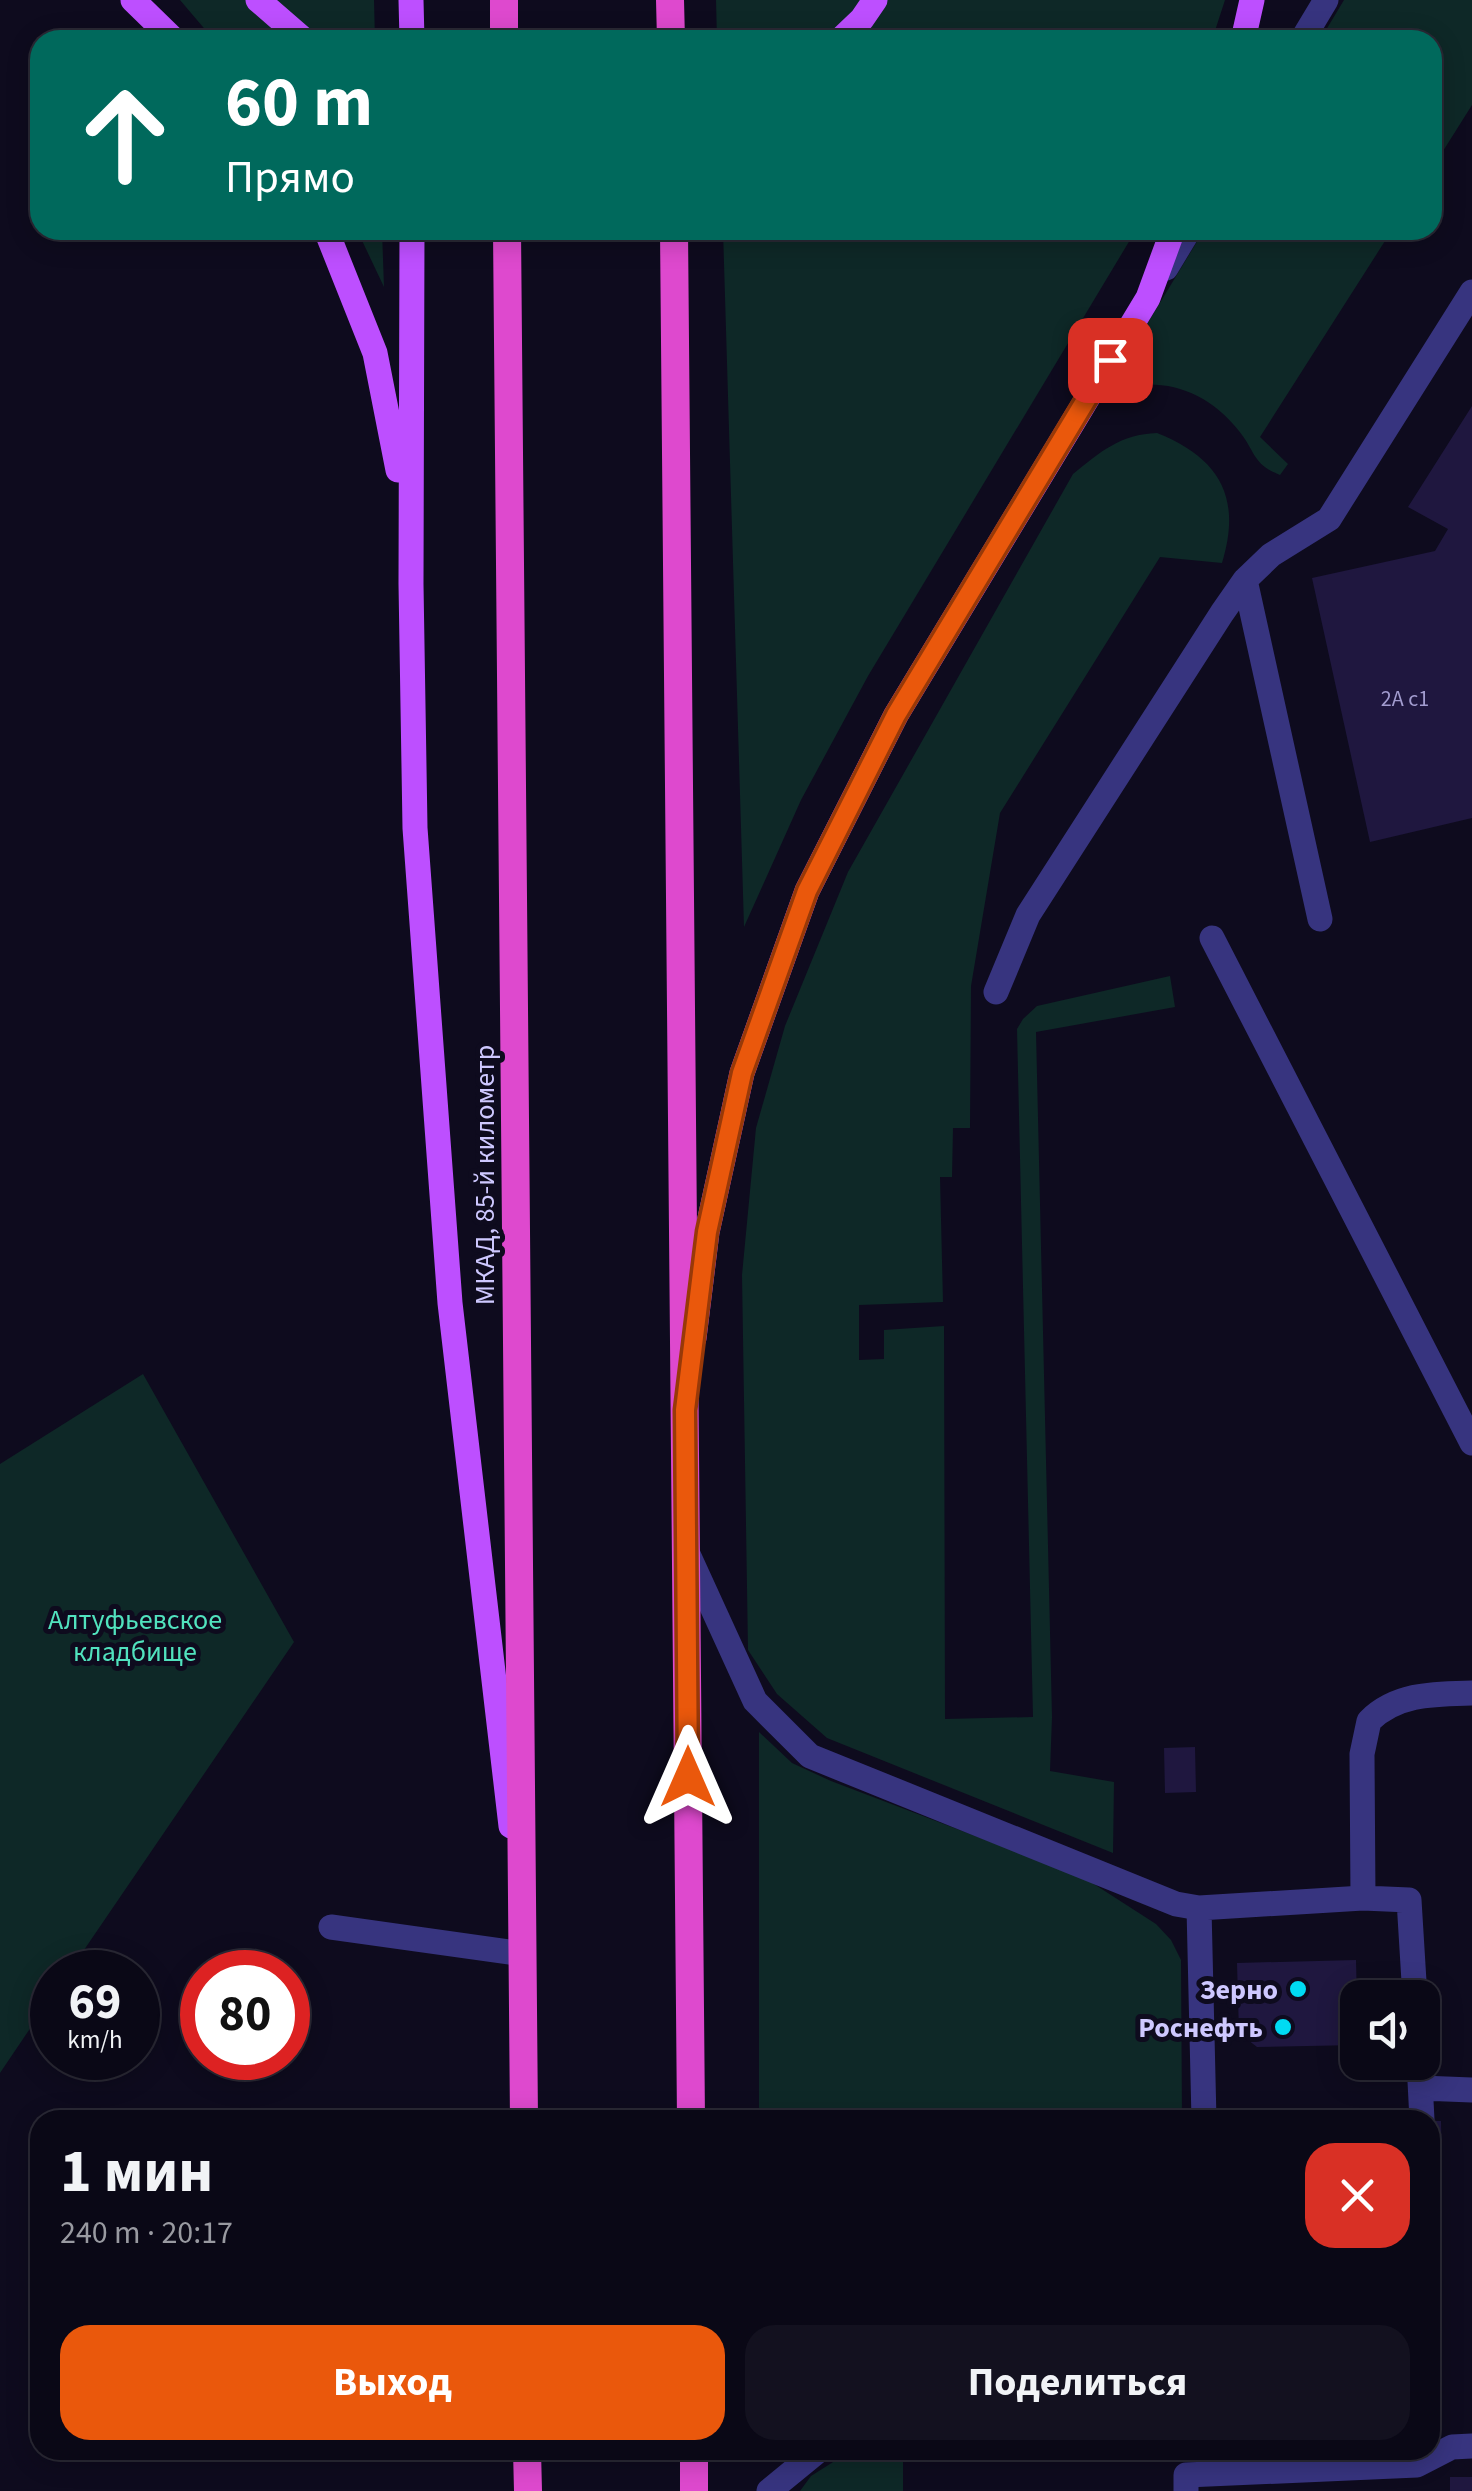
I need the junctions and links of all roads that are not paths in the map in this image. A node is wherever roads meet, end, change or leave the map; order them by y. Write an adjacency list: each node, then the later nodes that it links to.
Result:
1 (134, 0): 9 (main road)
2 (258, 0): 10 (main road)
3 (411, 0): 11 (main road)
4 (504, 0): 12 (highway)
5 (670, 0): 13 (highway)
6 (875, 0): 14 (main road)
7 (1252, 0): 15 (main road)
8 (1326, 0): 16 (street)
9 (164, 30)
10 (292, 30)
11 (412, 30)
12 (504, 30)
13 (671, 30)
14 (850, 30)
15 (1245, 30)
16 (1308, 30)
17 (330, 240): 26 (main road)
18 (412, 240): 26 (main road)
19 (507, 240): 36 (highway, МКАД, 85-й километр)
20 (674, 240): 30 (highway)
21 (1169, 240): 24 (main road)
22 (1182, 240): 24 (street)
23 (1472, 292): 25 (street)
24 (1148, 298): 30 (main road)
25 (1246, 580): 27 (street); 29 (street)
26 (411, 584): 36 (main road)
27 (1320, 919)
28 (1212, 938): 31 (street)
29 (996, 992)
30 (685, 1410): 32 (highway)
31 (1472, 1443)
32 (686, 1549): 35 (street); 44 (highway)
33 (1472, 1693): 34 (street)
34 (1364, 1898): 35 (street); 39 (street)
35 (1199, 1908): 45 (street)
36 (522, 1925): 38 (highway, МКАД, 85-й километр)
37 (331, 1927): 38 (street)
38 (523, 1954): 43 (highway, МКАД, 85-й километр)
39 (1414, 1980)
40 (1420, 2080): 46 (street)
41 (1437, 2080): 42 (street)
42 (1472, 2090)
43 (524, 2110)
44 (691, 2110)
45 (1204, 2110)
46 (1422, 2110)
47 (1472, 2446): 48 (street)
48 (1440, 2453)
49 (528, 2460): 53 (highway)
50 (694, 2460): 54 (highway)
51 (808, 2460): 55 (street)
52 (1427, 2460): 56 (street)
53 (528, 2491)
54 (694, 2491)
55 (769, 2491)
56 (1186, 2491)

